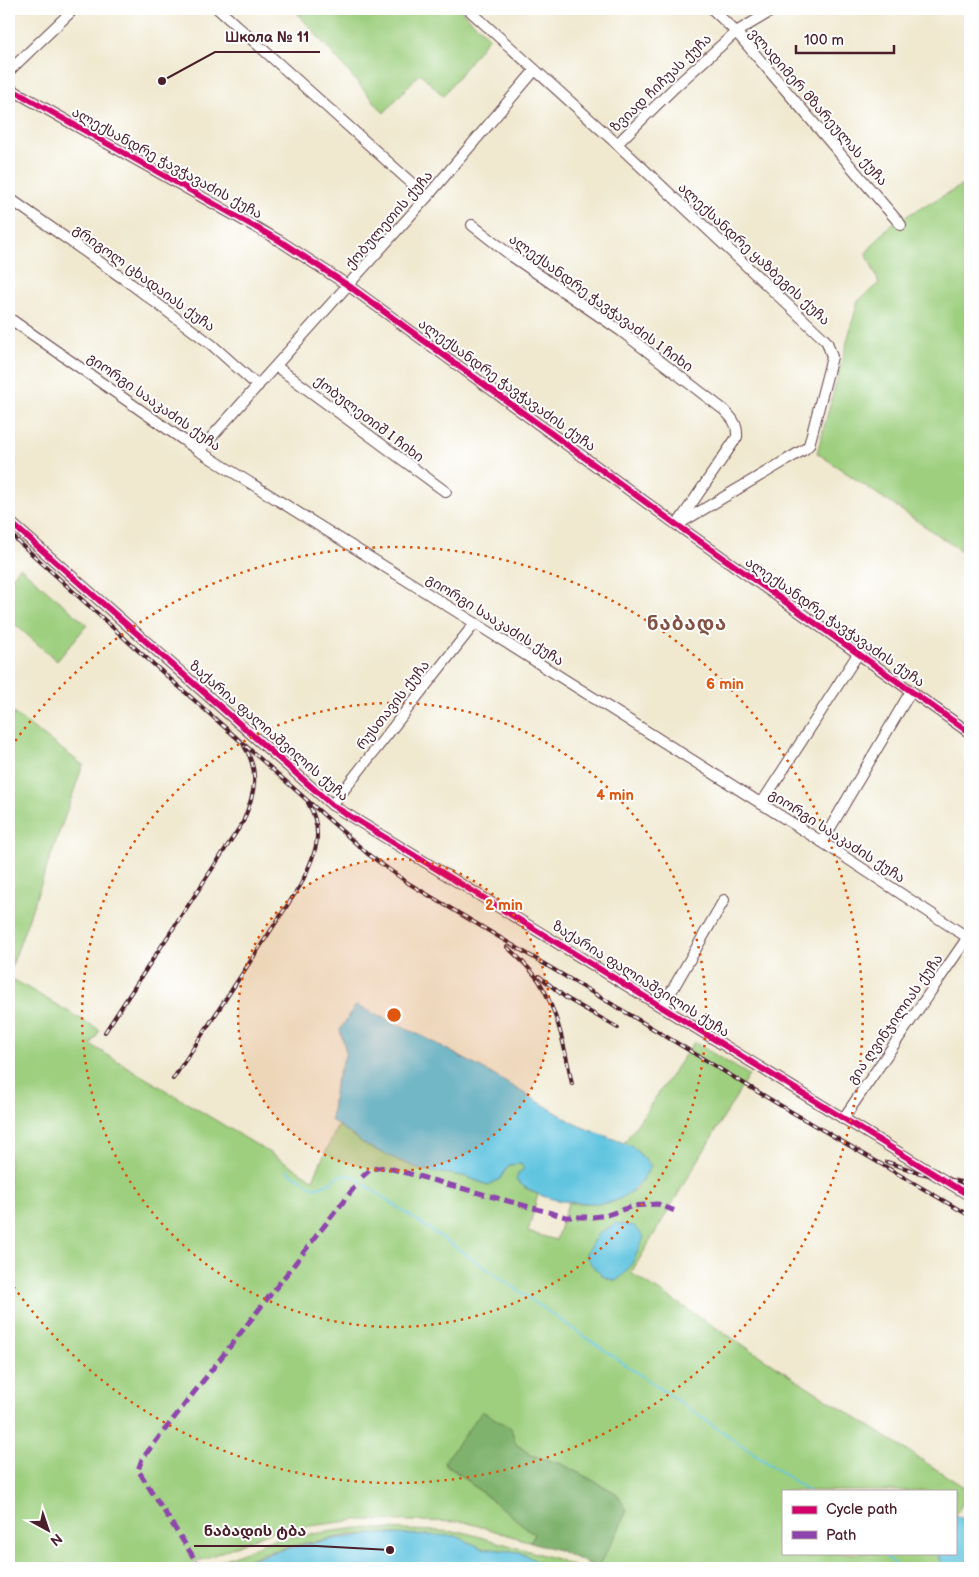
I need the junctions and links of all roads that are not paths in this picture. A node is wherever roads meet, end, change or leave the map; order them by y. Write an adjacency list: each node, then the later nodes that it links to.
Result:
1 (74, 9): 8 (street)
2 (218, 9): 11 (street)
3 (468, 9): 7 (street, ალექსანდრე ყაზბეგის ქუჩა)
4 (712, 9): 6 (street, ვლადიმერ მზარეულას ქუჩა)
5 (775, 9): 6 (street, ზვიად ჩიჩუას ქუჩა)
6 (736, 32): 10 (street, ზვიად ჩიჩუას ქუჩა); 14 (street, ვლადიმერ მზარეულას ქუჩა)
7 (535, 70): 10 (street, ალექსანდრე ყაზბეგის ქუჩა); 11 (street, ქობულეთის ქუჩა)
8 (9, 71)
9 (9, 88): 15 (street, ალექსანდრე ჭავჭავაძის ქუჩა)
10 (617, 144): 22 (street, ალექსანდრე ყაზბეგის ქუჩა)
11 (428, 197): 15 (street, ქობულეთის ქუჩა)
12 (9, 198): 18 (street, გრიგოლ ცხადაიას ქუჩა)
13 (472, 225): 22 (street, ალექსანდრე ჭავჭავაძის I ჩიხი)
14 (901, 225)
15 (349, 286): 17 (street, ქობულეთის ქუჩა); 22 (street, ალექსანდრე ჭავჭავაძის ქუჩა)
16 (9, 318): 19 (street, გიორგი სააკაძის ქუჩა)
17 (277, 367): 18 (street, ქობულეთის ქუჩა); 20 (street, ქობულეთიშ I ჩიხი)
18 (258, 386): 19 (street, ქობულეთის ქუჩა)
19 (200, 451): 23 (street, გიორგი სააკაძის ქუჩა)
20 (446, 492)
21 (9, 521): 28 (street, ზაქარია ფალიაშვილის ქუჩა)
22 (677, 525): 24 (street, ალექსანდრე ჭავჭავაძის ქუჩა)
23 (476, 623): 27 (street, გიორგი სააკაძის ქუჩა); 28 (street, რუსთავის ქუჩა)
24 (858, 654): 25 (street, ალექსანდრე ჭავჭავაძის ქუჩა); 27 (street)
25 (911, 691): 26 (street, ალექსანდრე ჭავჭავაძის ქუჩა); 29 (street)
26 (970, 733)
27 (761, 804): 29 (street, გიორგი სააკაძის ქუჩა)
28 (332, 805): 32 (street, ზაქარია ფალიაშვილის ქუჩა)
29 (822, 842): 31 (street, გიორგი სააკაძის ქუჩა)
30 (724, 900): 32 (street)
31 (970, 937): 33 (street, გია ღვინჯილიას ქუჩა)
32 (663, 1006): 33 (street, ზაქარია ფალიაშვილის ქუჩა)
33 (843, 1118): 34 (street, ზაქარია ფალიაშვილის ქუჩა)
34 (970, 1196)

